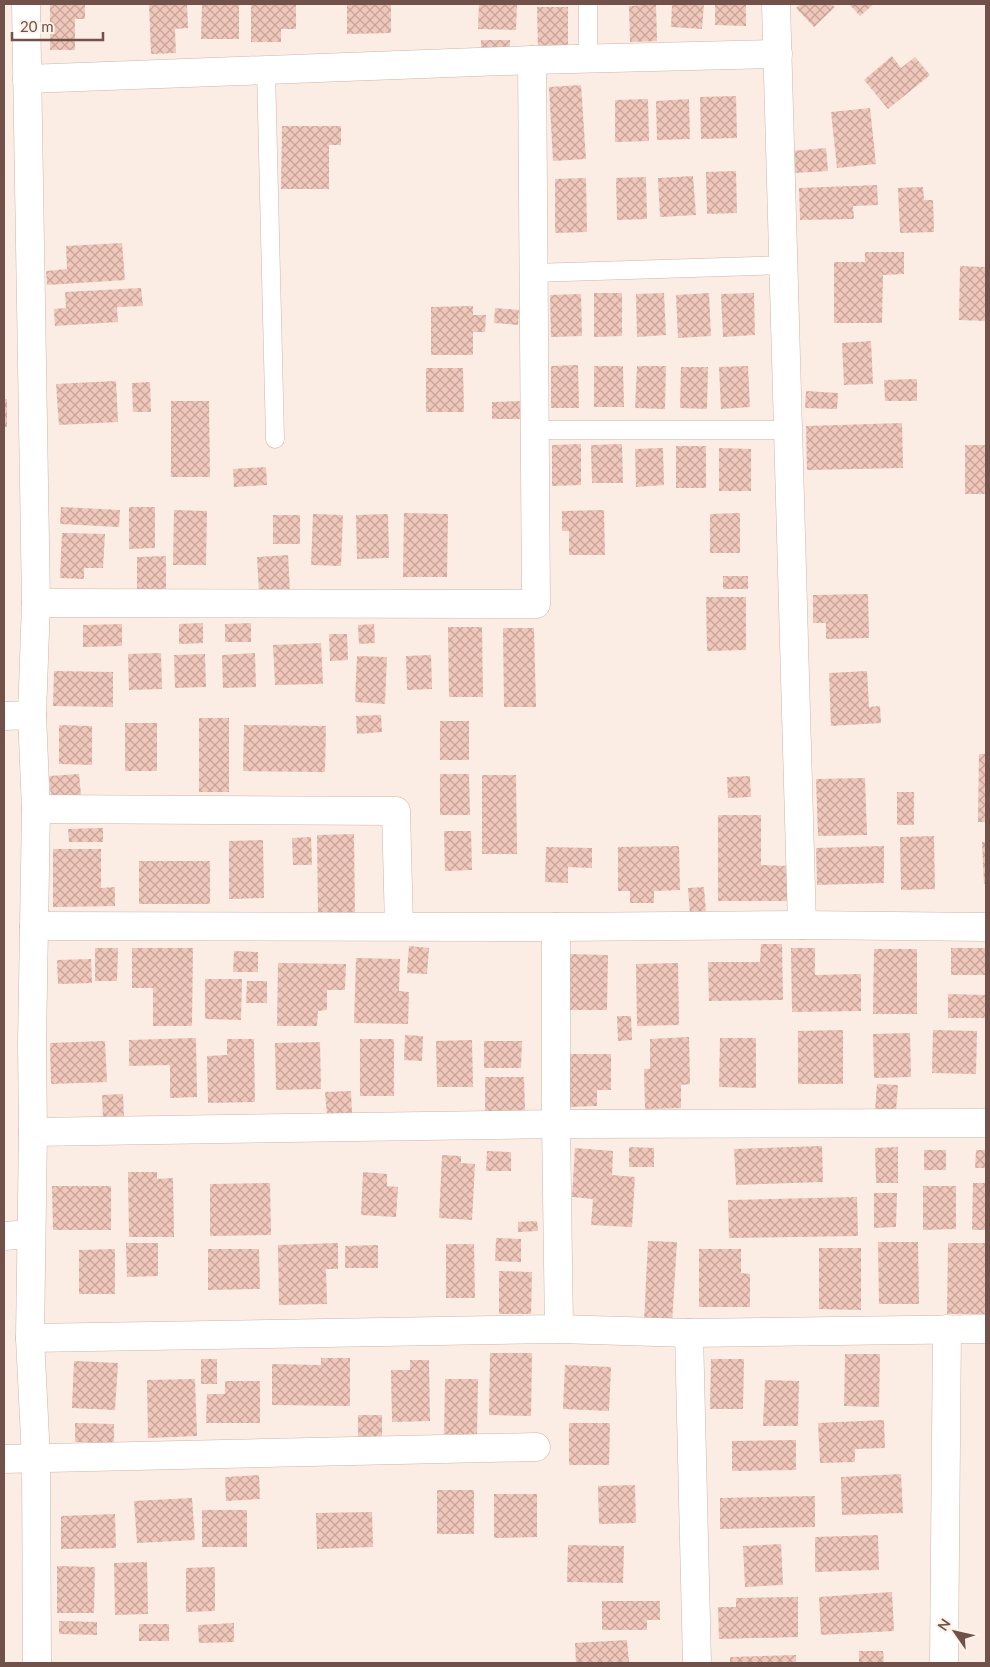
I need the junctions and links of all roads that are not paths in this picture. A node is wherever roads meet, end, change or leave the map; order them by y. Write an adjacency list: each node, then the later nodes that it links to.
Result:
1 (26, 4): 8 (street)
2 (588, 4): 5 (lane)
3 (776, 4): 4 (street)
4 (778, 54): 5 (street); 9 (street)
5 (588, 59): 6 (street)
6 (532, 60): 7 (street); 10 (street)
7 (266, 70): 8 (street); 13 (lane)
8 (28, 79): 14 (street)
9 (784, 264): 10 (lane); 12 (street)
10 (533, 273): 11 (street)
11 (534, 430): 12 (lane); 14 (street)
12 (788, 430): 18 (street)
13 (275, 439)
14 (36, 603): 15 (street)
15 (32, 715): 16 (street); 17 (street)
16 (4, 716)
17 (36, 809): 19 (street); 20 (street)
18 (802, 925): 21 (street); 22 (street)
19 (34, 926): 20 (street); 25 (street)
20 (399, 926): 21 (street)
21 (556, 927): 24 (street)
22 (986, 927)
23 (986, 1123): 24 (street)
24 (556, 1124): 25 (street); 30 (street)
25 (33, 1132): 26 (street)
26 (31, 1234): 27 (street); 32 (street)
27 (4, 1236)
28 (947, 1328): 29 (street); 31 (street); 38 (street)
29 (986, 1329)
30 (560, 1330): 31 (street); 32 (street)
31 (689, 1333): 37 (street)
32 (30, 1338): 34 (street)
33 (536, 1447): 34 (street)
34 (36, 1458): 35 (street); 36 (street)
35 (4, 1459)
36 (37, 1663)
37 (697, 1663)
38 (944, 1663)

